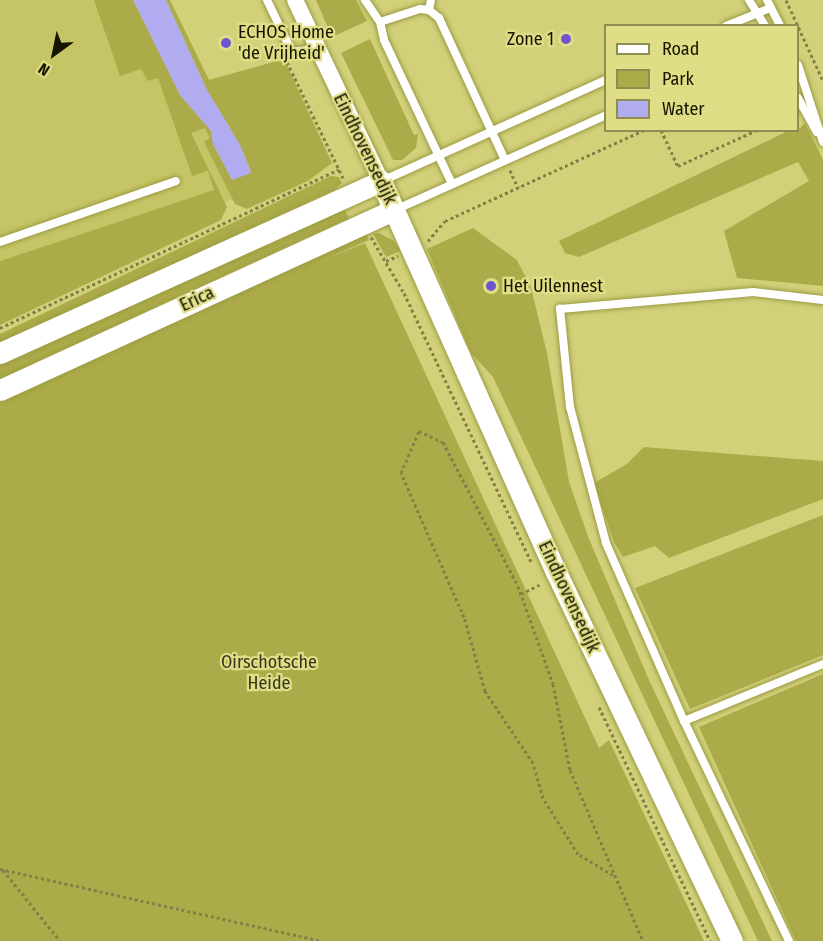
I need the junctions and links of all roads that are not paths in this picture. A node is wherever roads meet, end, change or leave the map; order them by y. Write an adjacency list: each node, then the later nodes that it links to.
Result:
1 (267, 0): 14 (lane)
2 (295, 0): 14 (street, Eindhovensedijk)
3 (365, 0): 9 (lane)
4 (430, 0): 7 (lane)
5 (749, 0): 8 (lane)
6 (768, 4): 8 (lane); 12 (lane); 13 (lane)
7 (429, 10): 9 (lane); 19 (lane)
8 (758, 12): 10 (lane); 11 (lane)
9 (380, 22): 21 (lane)
10 (731, 24)
11 (764, 24)
12 (764, 24)
13 (779, 24)
14 (318, 49): 24 (street, Eindhovensedijk)
15 (799, 67): 20 (lane)
16 (604, 81): 19 (lane)
17 (799, 100): 20 (lane)
18 (604, 116): 22 (lane)
19 (492, 130): 21 (lane); 22 (lane)
20 (823, 141)
21 (438, 156): 24 (lane); 25 (lane)
22 (505, 160): 25 (lane)
23 (176, 181): 27 (lane)
24 (381, 181): 26 (street, Eindhovensedijk); 29 (street, Erica)
25 (452, 184): 26 (lane)
26 (394, 210): 30 (street, Erica); 33 (street, Eindhovensedijk)
27 (0, 242)
28 (823, 300): 32 (lane)
29 (0, 353)
30 (0, 390)
31 (823, 664): 32 (lane)
32 (684, 721): 34 (lane)
33 (732, 941)
34 (789, 941)

